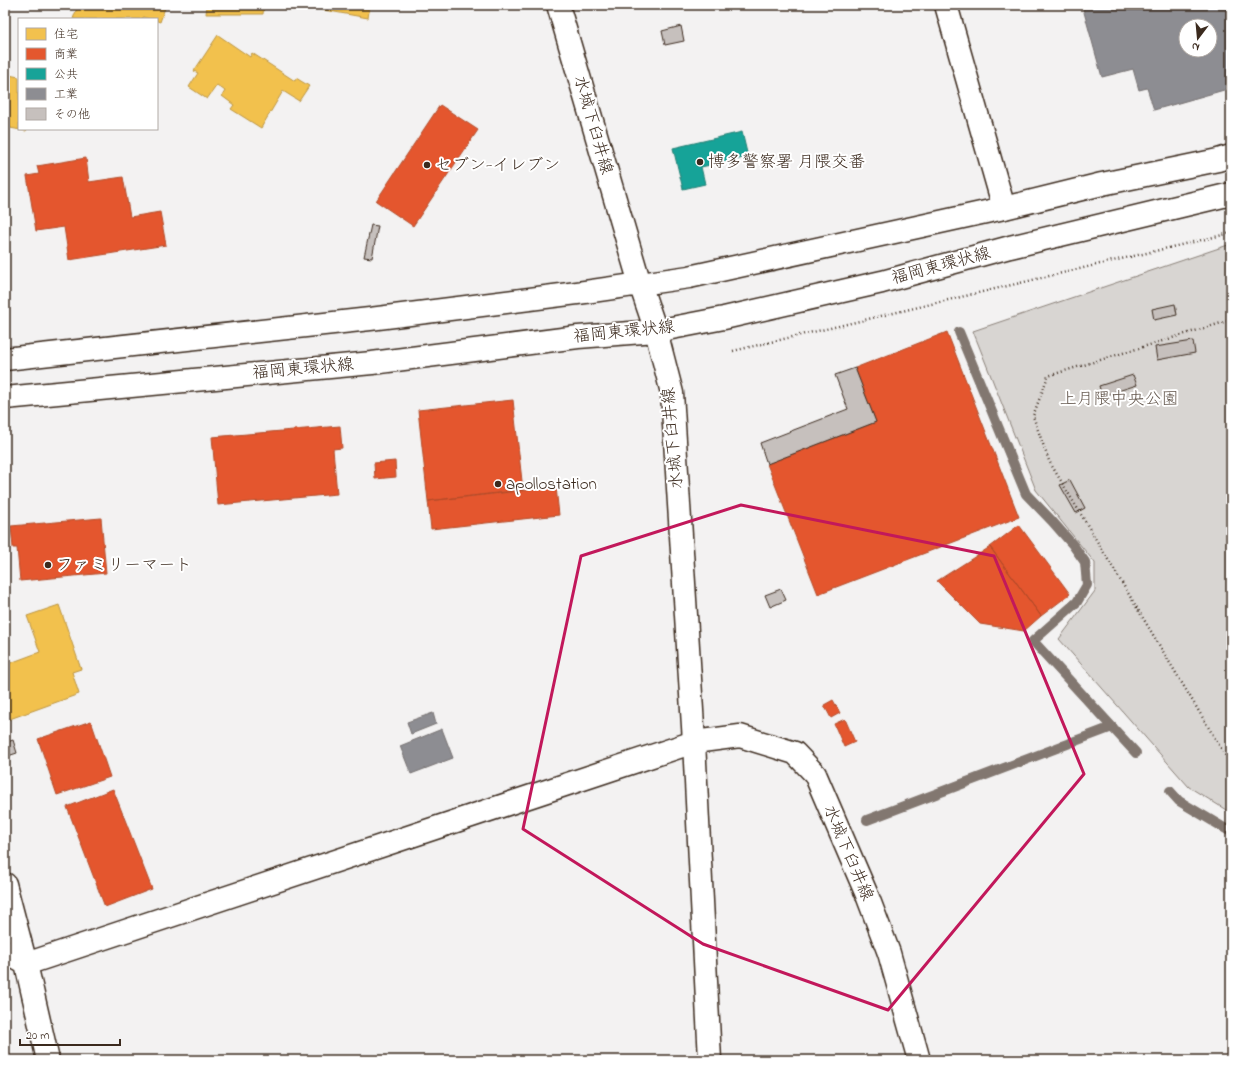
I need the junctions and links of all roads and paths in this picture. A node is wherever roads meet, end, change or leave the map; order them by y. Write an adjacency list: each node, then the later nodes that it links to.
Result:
1 (558, 5): 7 (main road, 水城下臼井線)
2 (946, 5): 5 (main road)
3 (1231, 156): 5 (main road)
4 (1231, 194): 9 (main road, 福岡東環状線)
5 (1004, 208): 7 (main road)
6 (1231, 232): 10 (path)
7 (640, 284): 9 (main road, 水城下臼井線); 11 (main road)
8 (1231, 320): 14 (path)
9 (656, 331): 12 (main road, 福岡東環状線); 13 (main road, 水城下臼井線)
10 (733, 351)
11 (5, 359)
12 (5, 398)
13 (694, 742): 17 (main road); 19 (main road, 水城下臼井線); 20 (main road, 水城下臼井線)
14 (1231, 765)
15 (5, 884): 17 (main road)
16 (5, 952): 17 (main road)
17 (26, 964): 18 (main road)
18 (48, 1060)
19 (710, 1060)
20 (919, 1060)

